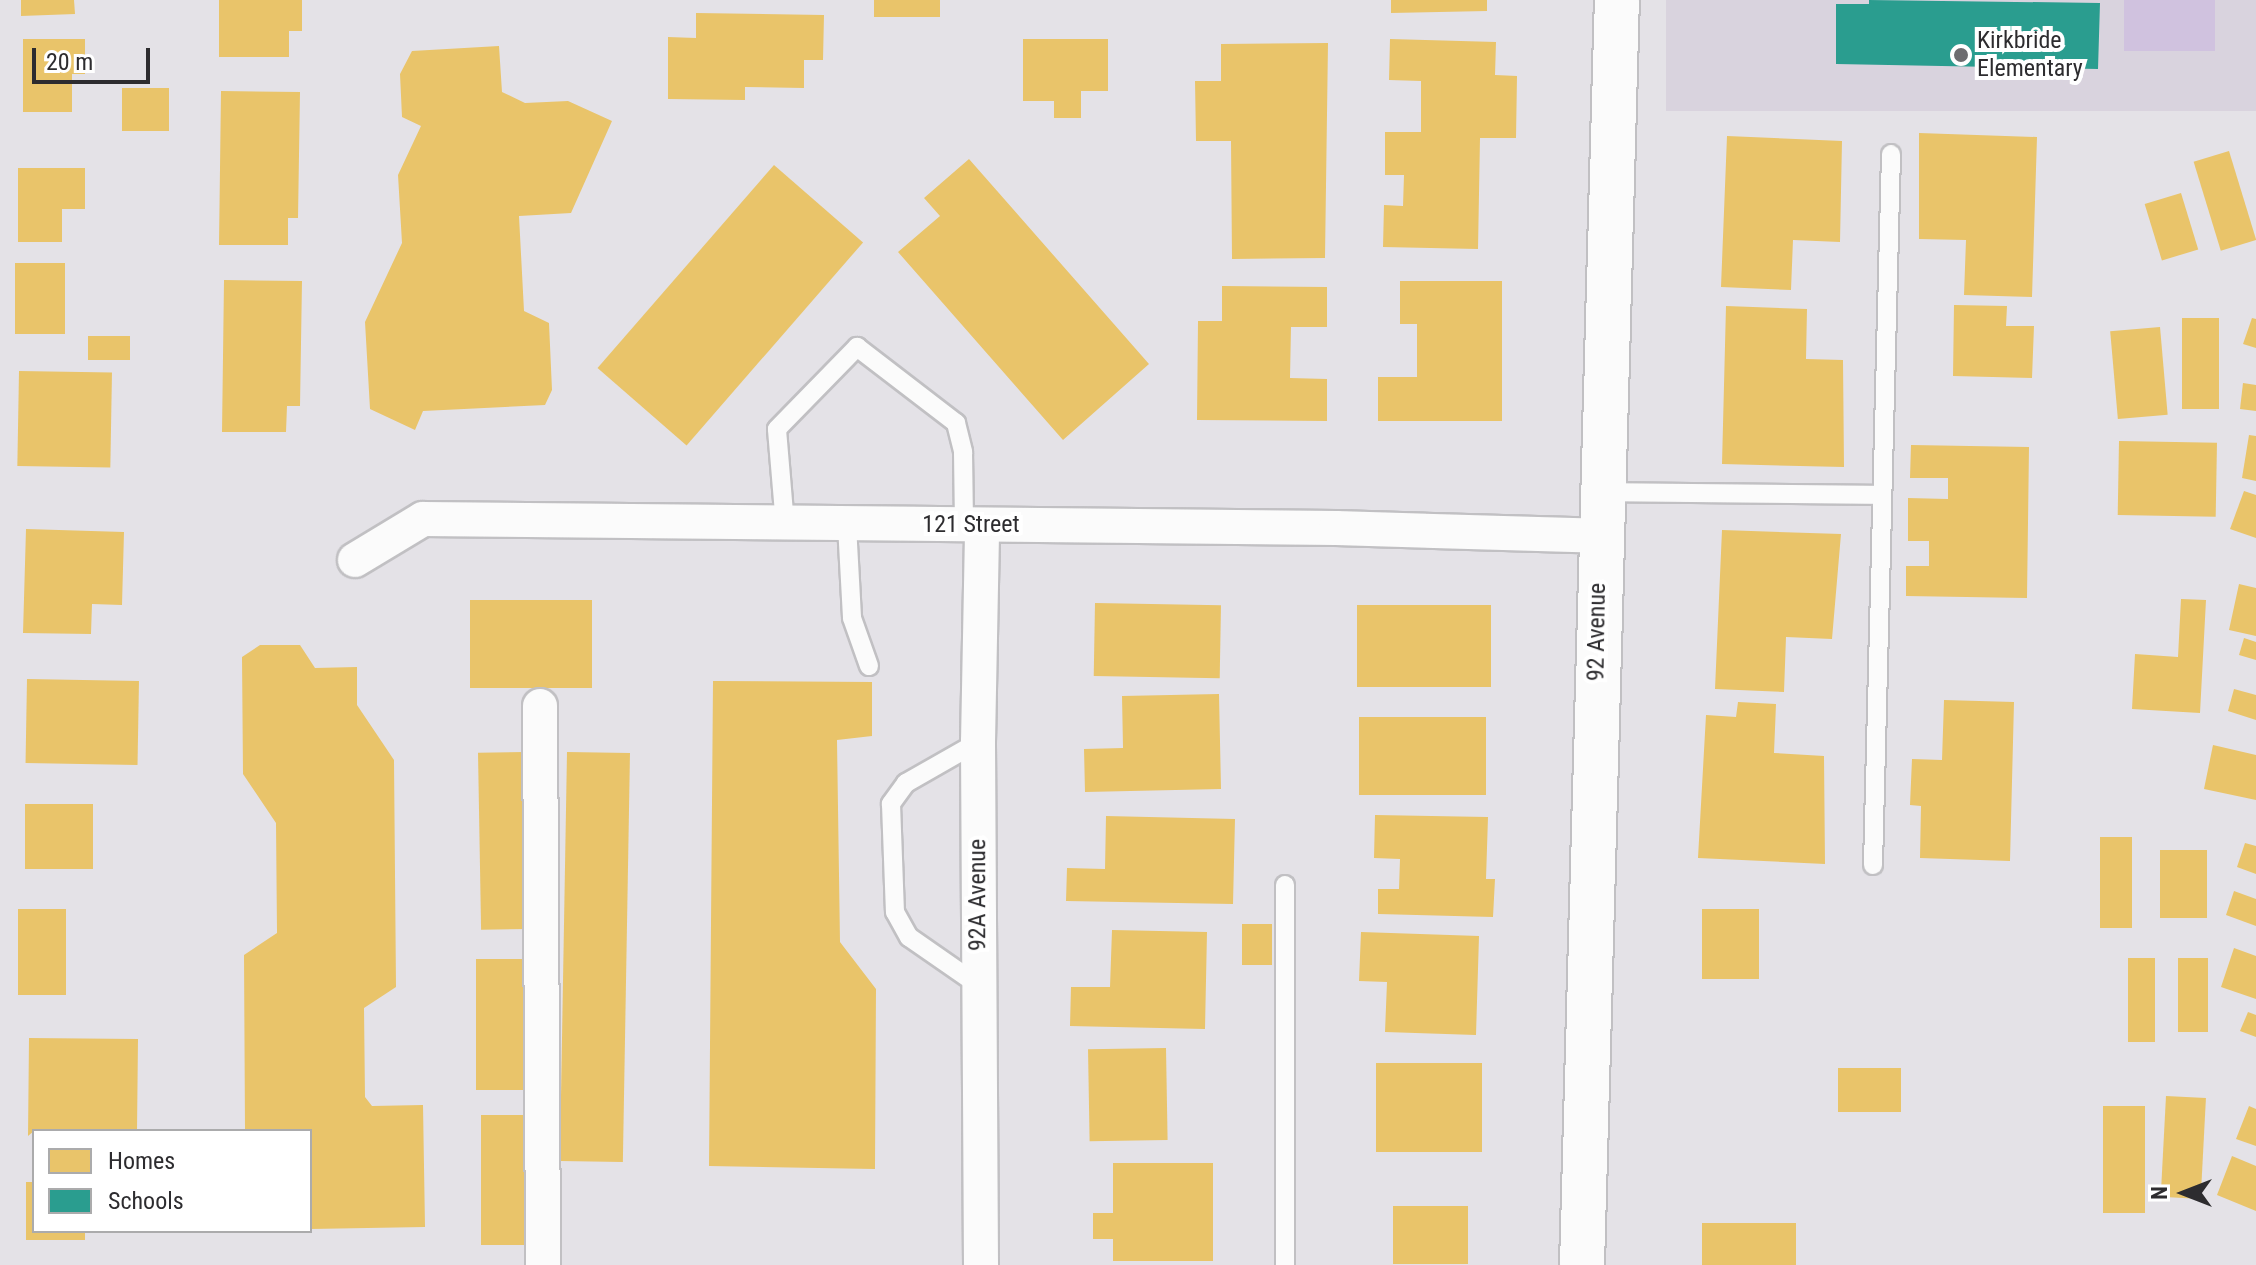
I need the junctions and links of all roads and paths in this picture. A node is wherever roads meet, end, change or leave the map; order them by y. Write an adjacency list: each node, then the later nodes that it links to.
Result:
1 (1617, 0): 3 (street, 92 Avenue)
2 (1891, 154): 4 (lane)
3 (1601, 492): 4 (lane); 8 (street, 92 Avenue)
4 (1882, 495): 13 (lane)
5 (785, 525): 6 (street, 121 Street); 7 (lane); 9 (street, 121 Street)
6 (847, 525): 7 (street, 121 Street); 10 (lane)
7 (973, 525): 8 (street, 121 Street); 12 (street, 92A Avenue)
8 (1599, 536): 19 (street, 92 Avenue)
9 (355, 560)
10 (869, 666)
11 (540, 706): 16 (street)
12 (978, 742): 15 (street, 92A Avenue); 15 (lane)
13 (1873, 865)
14 (1285, 885): 18 (lane)
15 (978, 985): 17 (street, 92A Avenue)
16 (543, 1265)
17 (981, 1265)
18 (1285, 1265)
19 (1582, 1265)

